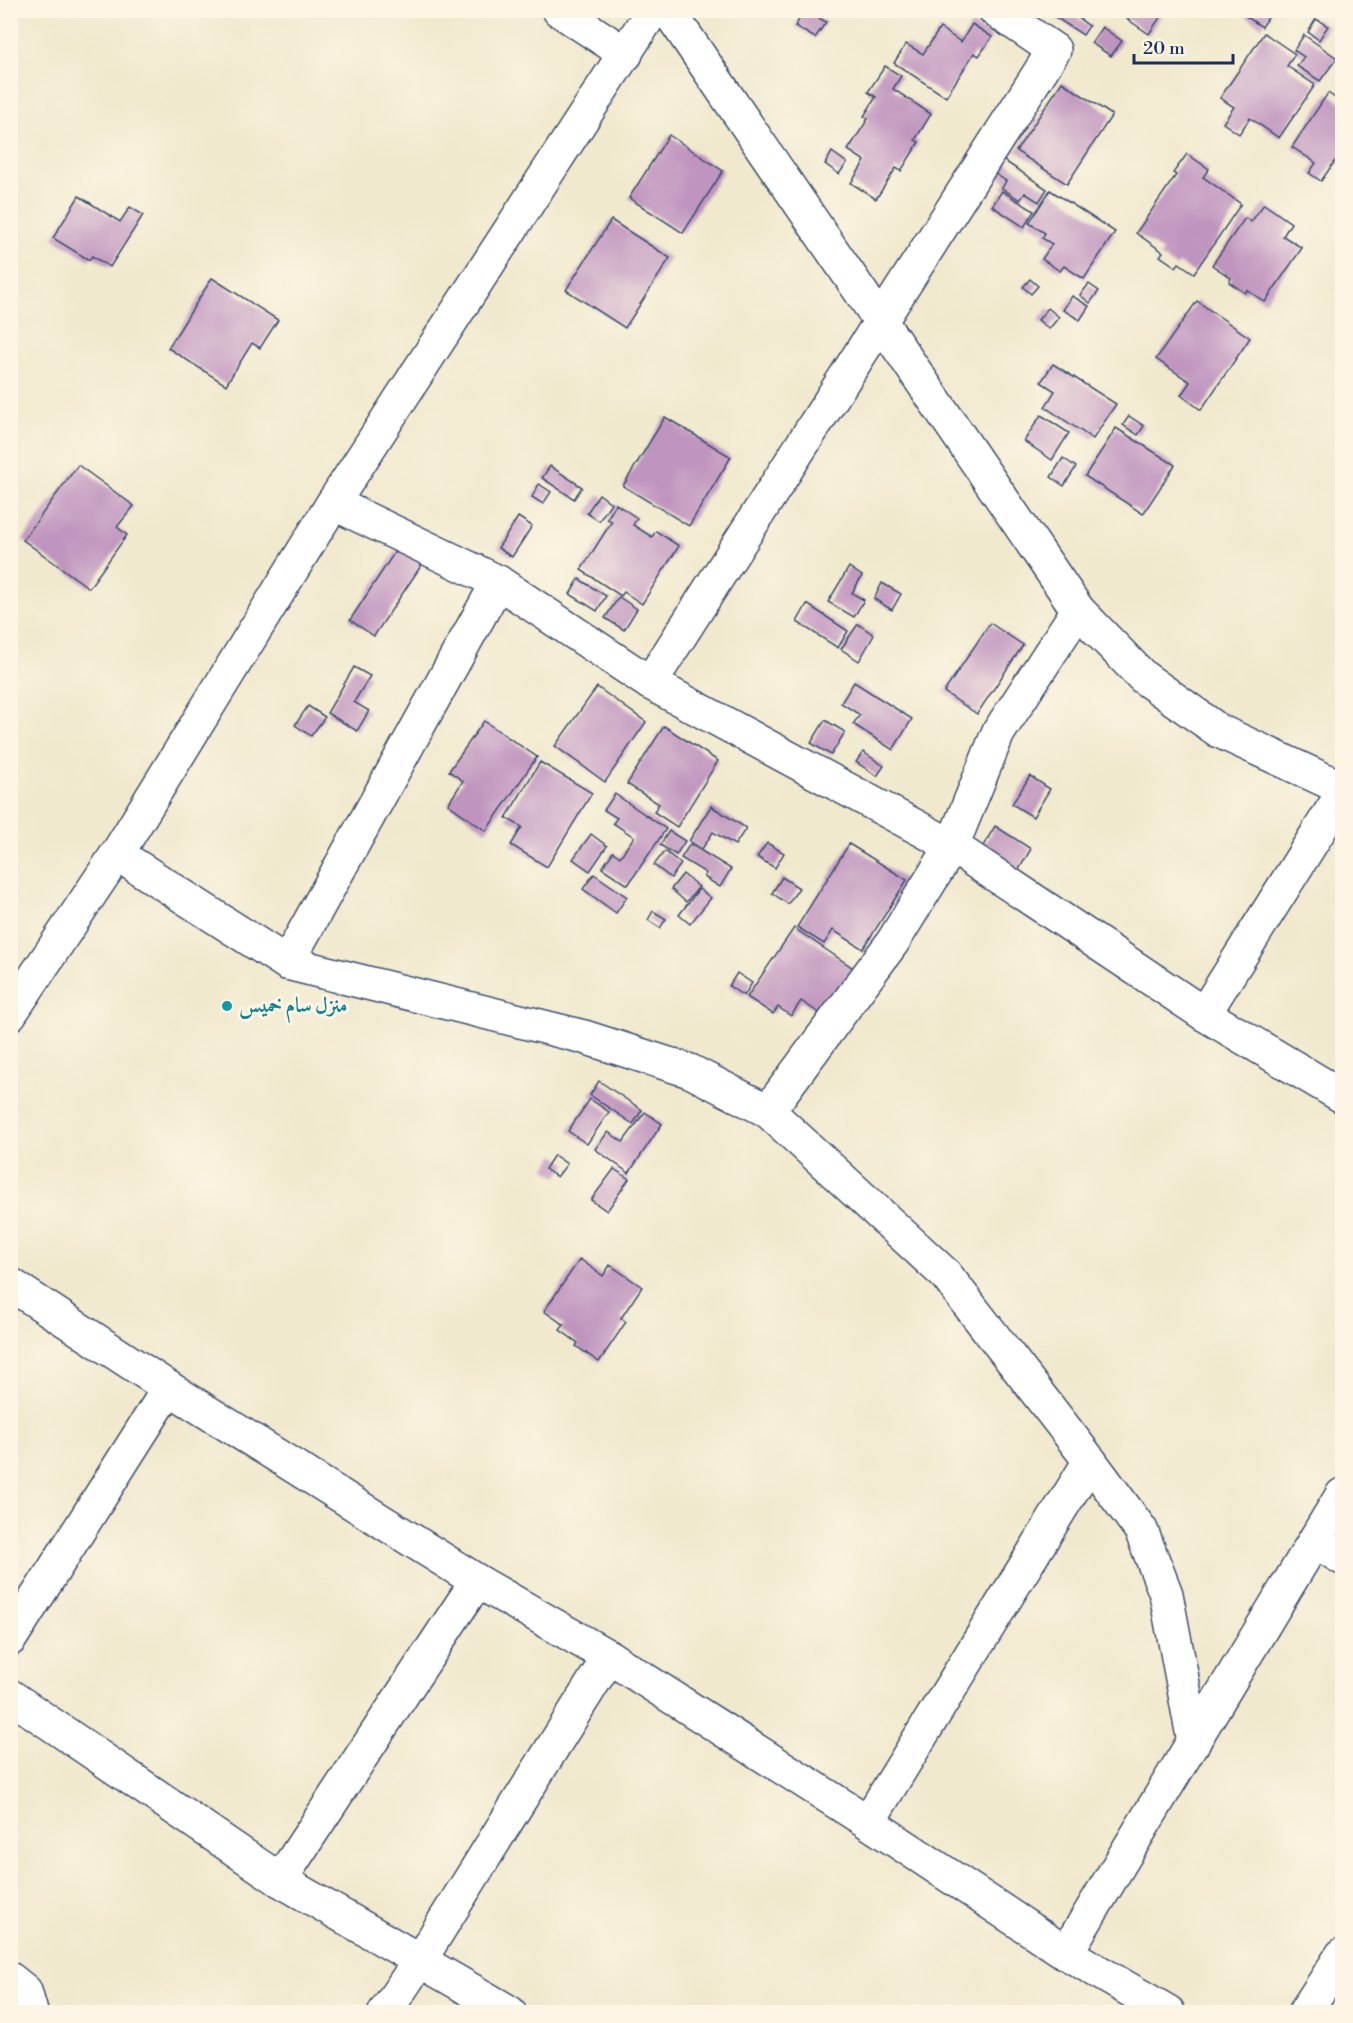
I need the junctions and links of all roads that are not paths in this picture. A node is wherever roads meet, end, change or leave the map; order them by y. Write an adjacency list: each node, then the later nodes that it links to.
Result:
1 (559, 10): 5 (street)
2 (653, 10): 5 (street)
3 (668, 10): 6 (street)
4 (995, 10): 6 (street)
5 (626, 54): 7 (street)
6 (881, 322): 9 (street); 10 (street)
7 (333, 503): 8 (street); 14 (street)
8 (498, 582): 10 (street); 15 (street)
9 (1078, 610): 11 (street); 13 (street)
10 (650, 682): 13 (street)
11 (1342, 788)
12 (1342, 794): 17 (street)
13 (952, 846): 17 (street); 19 (street)
14 (117, 854): 15 (street); 16 (street)
15 (287, 963): 19 (street)
16 (10, 1014)
17 (1204, 1014): 18 (street)
18 (1342, 1096)
19 (768, 1111): 22 (street)
20 (10, 1284): 21 (street)
21 (169, 1388): 26 (street); 27 (street)
22 (1090, 1461): 30 (street); 31 (street)
23 (1342, 1495): 24 (street)
24 (1315, 1541): 25 (street); 30 (street)
25 (1342, 1558)
26 (477, 1581): 28 (street); 32 (street)
27 (10, 1639)
28 (609, 1657): 31 (street); 35 (street)
29 (10, 1696): 32 (street)
30 (1194, 1742): 33 (street)
31 (868, 1822): 33 (street)
32 (280, 1880): 35 (street)
33 (1066, 1953): 40 (street)
34 (1342, 1955): 41 (street)
35 (420, 1960): 38 (street); 39 (street)
36 (10, 1979): 37 (street)
37 (31, 2013)
38 (385, 2013)
39 (508, 2013)
40 (1168, 2013)
41 (1305, 2013)

